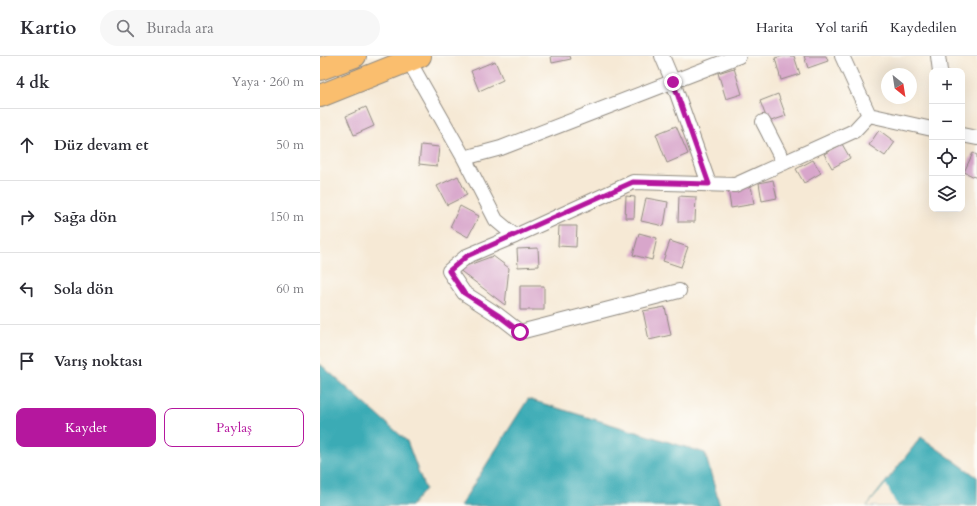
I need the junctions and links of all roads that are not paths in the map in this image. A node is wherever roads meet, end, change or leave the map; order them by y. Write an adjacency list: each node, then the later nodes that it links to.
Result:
1 (352, 56): 8 (highway)
2 (355, 56): 8 (highway)
3 (662, 56): 10 (street)
4 (739, 56): 10 (street)
5 (842, 56): 12 (street)
6 (938, 56): 9 (street)
7 (414, 58): 11 (highway); 17 (street)
8 (324, 68)
9 (940, 68)
10 (673, 82): 17 (street); 19 (street)
11 (320, 96)
12 (869, 115): 14 (street); 18 (street)
13 (763, 122): 18 (street)
14 (929, 128)
15 (965, 136): 16 (street)
16 (977, 138)
17 (464, 158): 20 (street)
18 (784, 163): 19 (street)
19 (709, 184): 20 (street)
20 (514, 236): 21 (street)
21 (679, 291)

